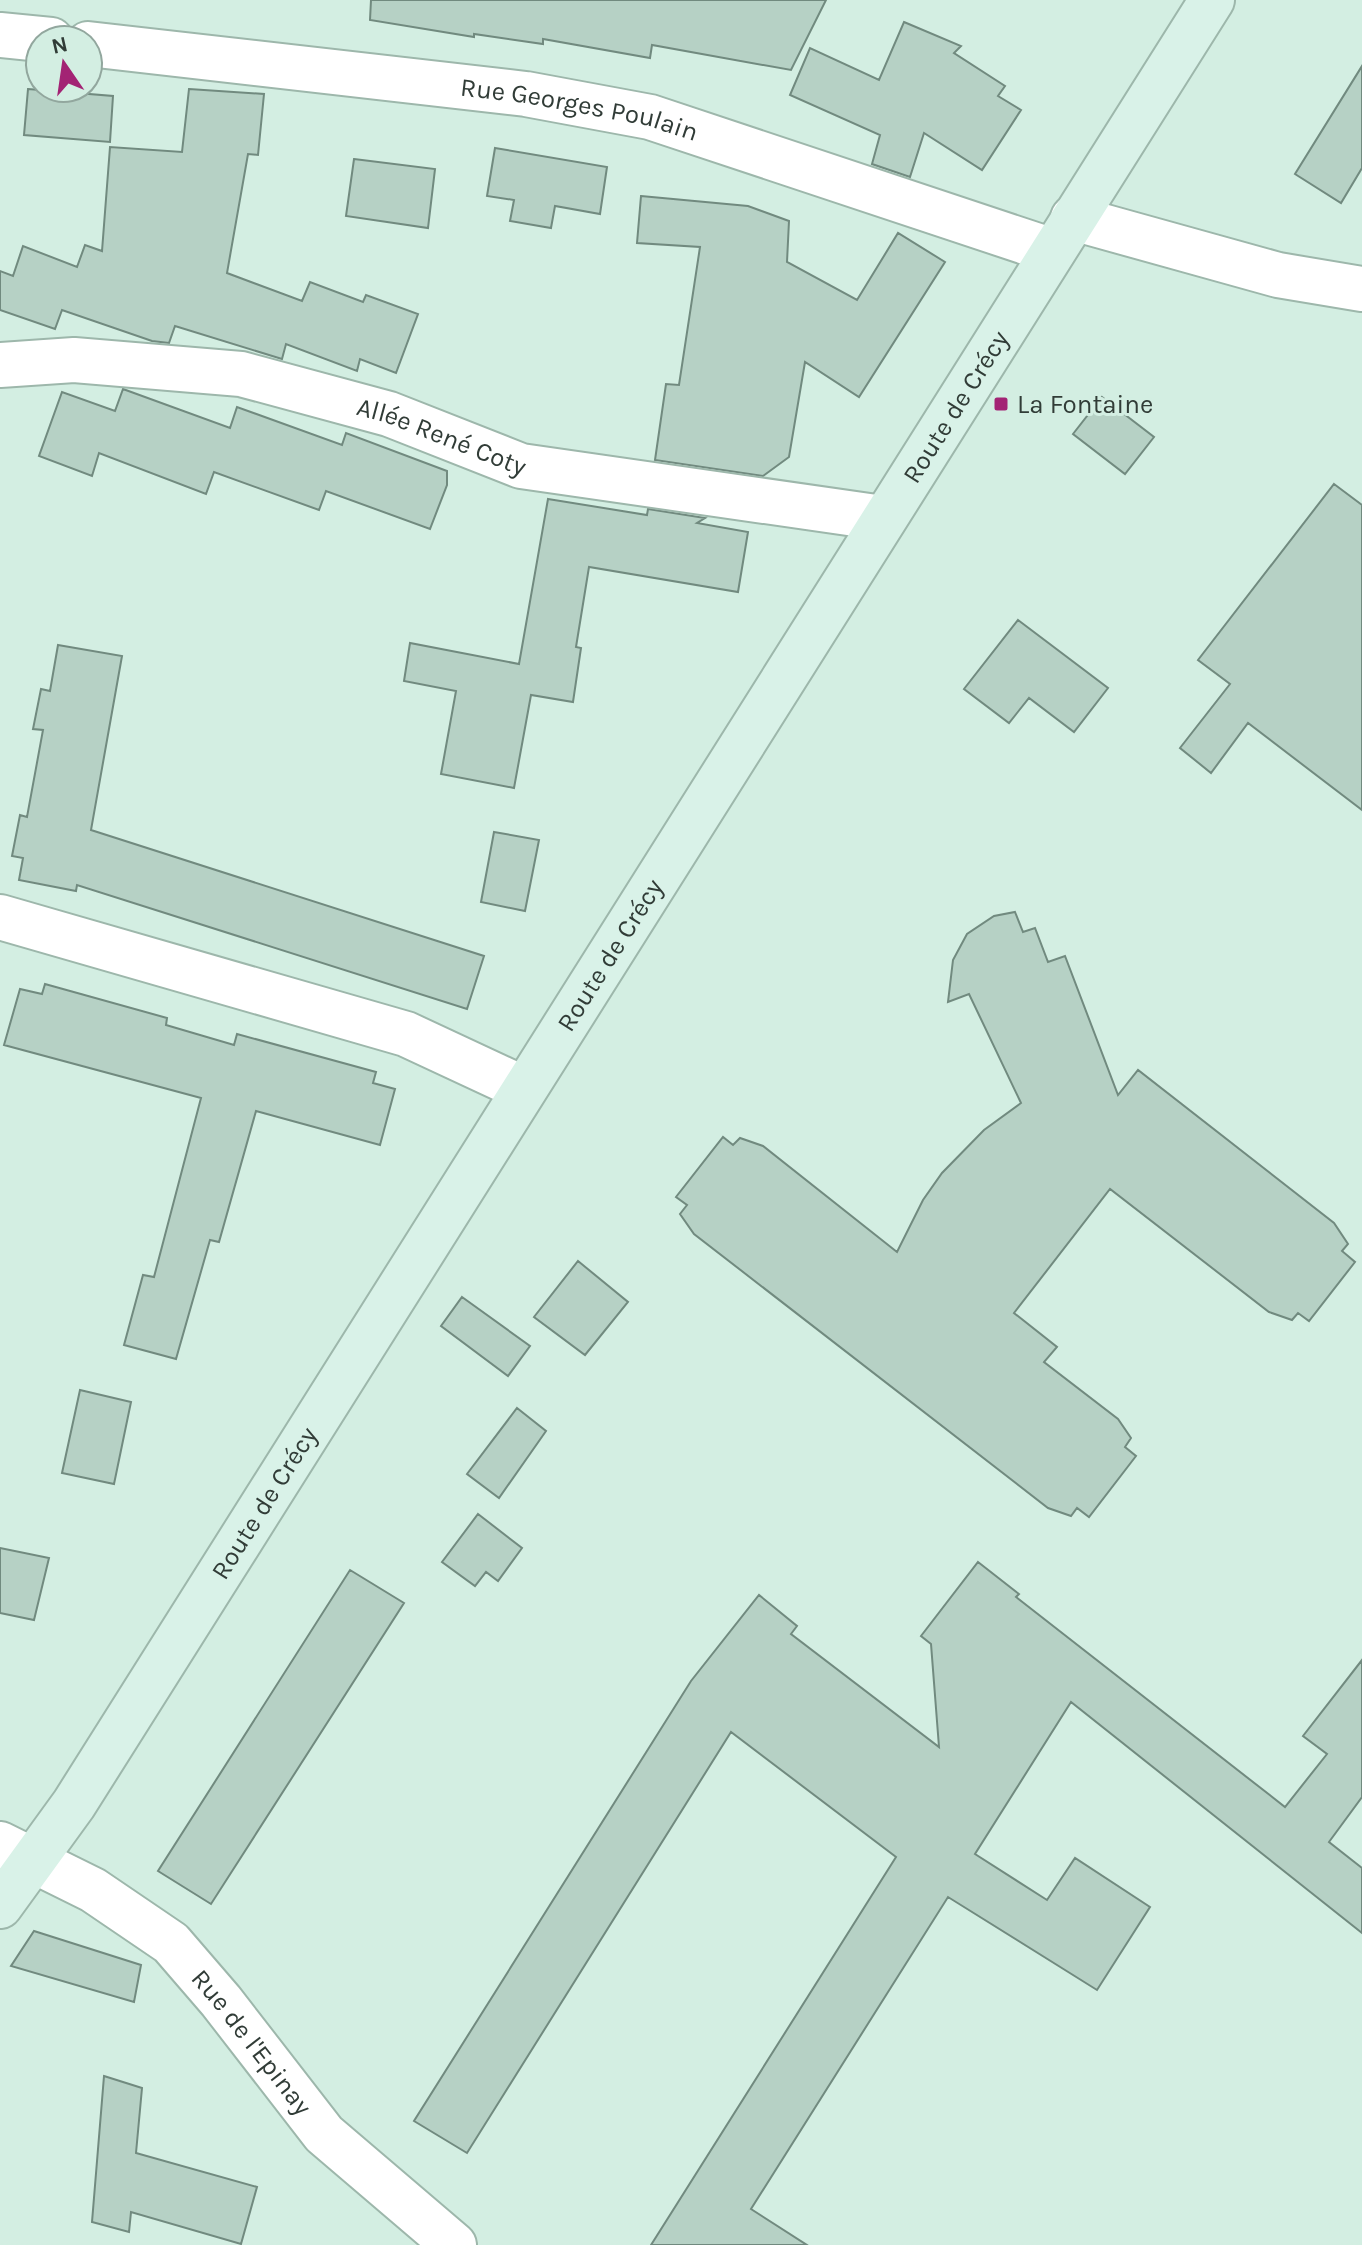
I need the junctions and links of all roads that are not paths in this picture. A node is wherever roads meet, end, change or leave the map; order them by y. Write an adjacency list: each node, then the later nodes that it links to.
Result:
1 (1212, 0): 5 (main road, Route de Crécy)
2 (0, 35): 3 (street)
3 (24, 37)
4 (104, 46): 5 (street, Rue Georges Poulain)
5 (1063, 235): 6 (street, Rue Georges Poulain); 8 (main road, Route de Crécy)
6 (1360, 286)
7 (0, 365): 8 (street, Allée René Coty)
8 (883, 518): 10 (main road, Route de Crécy)
9 (0, 917): 10 (street)
10 (524, 1089): 11 (main road, Route de Crécy)
11 (17, 1853): 12 (main road, Route de Crécy); 13 (street, Rue de l'Epinay)
12 (0, 1906)
13 (454, 2245)

